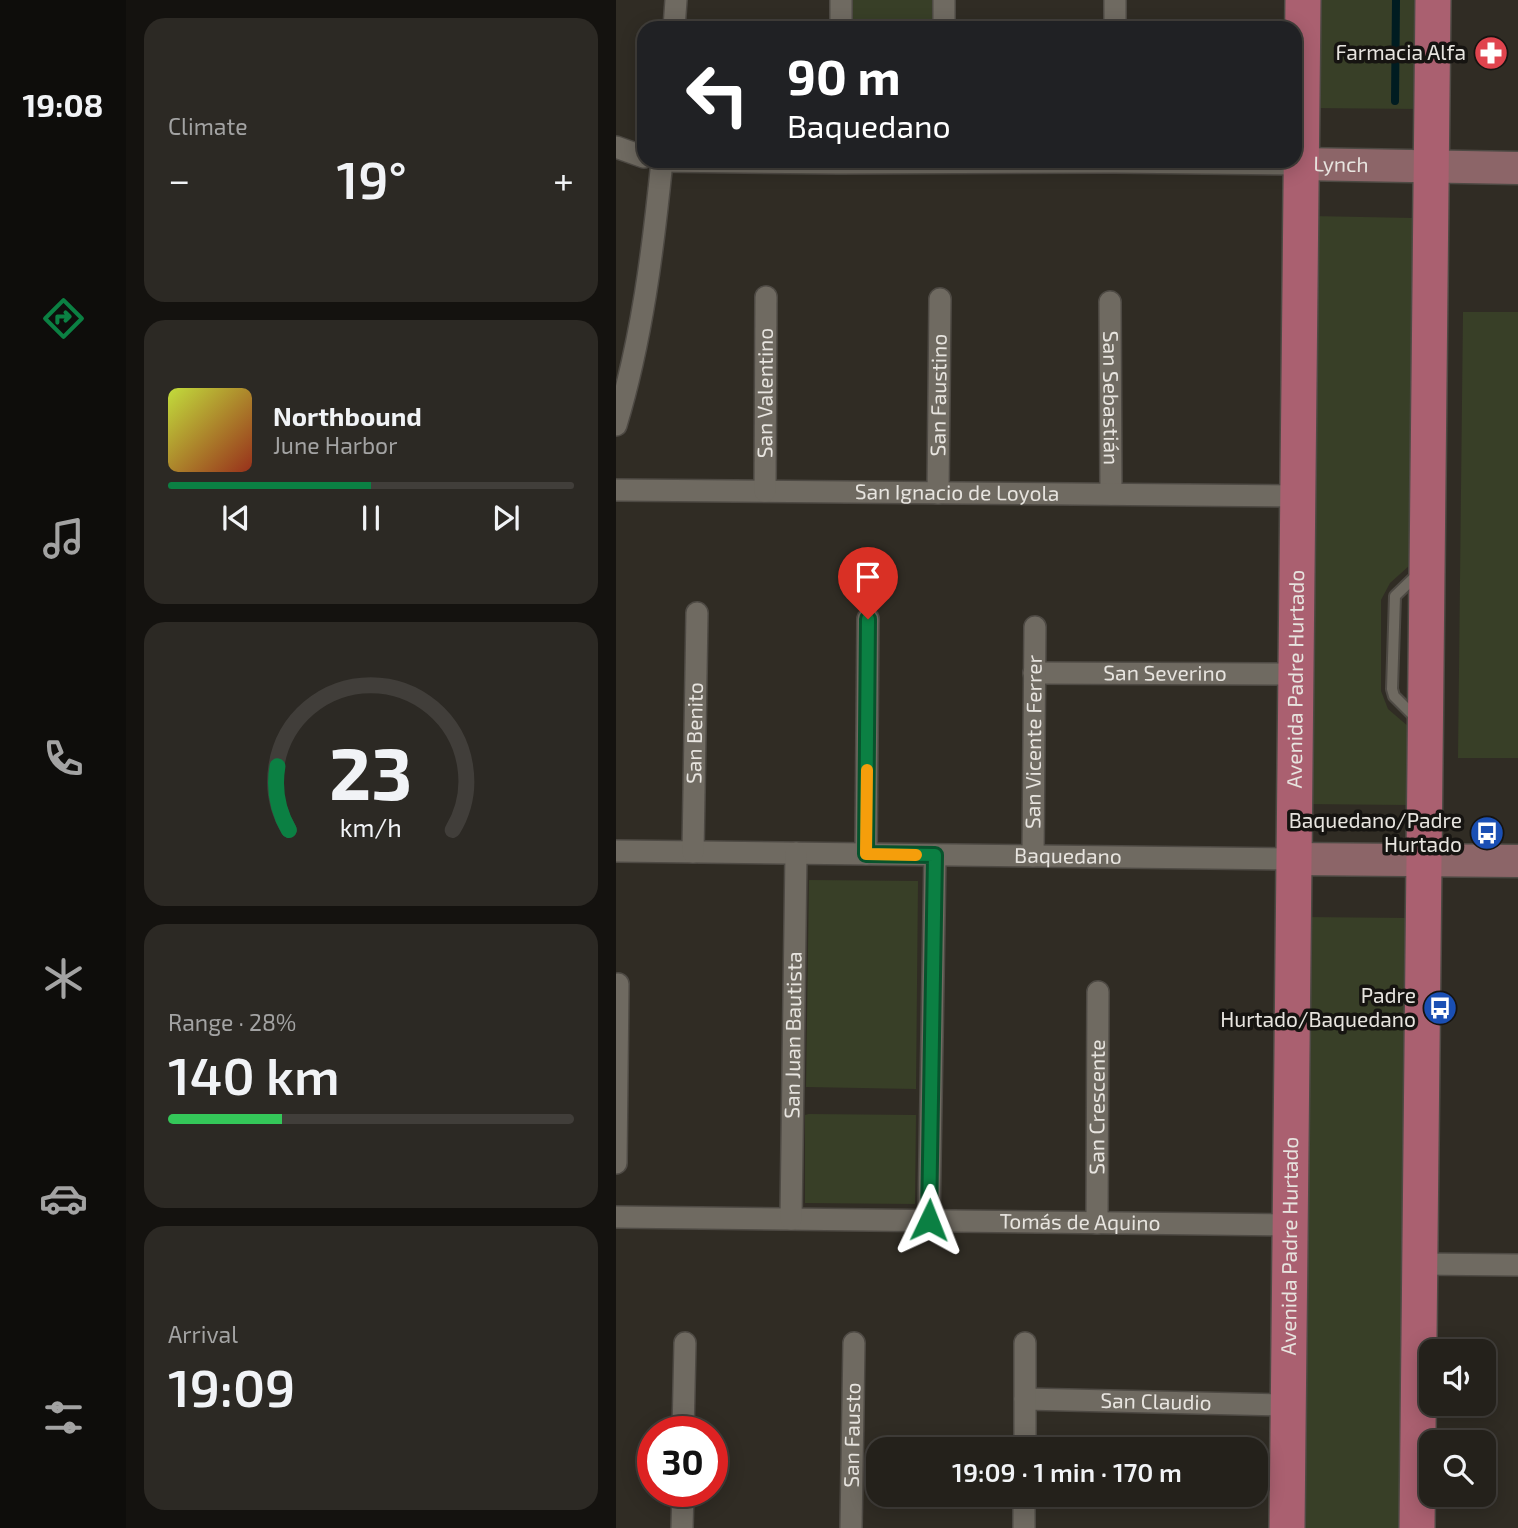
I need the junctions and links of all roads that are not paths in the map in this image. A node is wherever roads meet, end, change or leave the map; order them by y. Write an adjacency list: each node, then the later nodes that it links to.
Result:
1 (676, 0): 7 (street)
2 (841, 0): 8 (street)
3 (944, 0): 9 (street)
4 (1115, 0): 10 (street)
5 (1303, 0): 11 (main road, Avenida Padre Hurtado)
6 (1433, 0): 15 (main road)
7 (674, 21)
8 (841, 21)
9 (944, 21)
10 (1115, 21)
11 (1302, 82)
12 (616, 147): 13 (street)
13 (637, 154)
14 (1302, 164): 15 (street, Lynch)
15 (1431, 167): 18 (street, Lynch); 40 (main road)
16 (661, 168): 22 (street)
17 (1301, 168): 27 (main road, Avenida Padre Hurtado)
18 (1518, 168)
19 (766, 297): 24 (street, San Valentino)
20 (940, 299): 25 (street, San Faustino)
21 (1110, 302): 26 (street, San Sebastián)
22 (616, 425)
23 (616, 490): 24 (street, San Ignacio de Loyola)
24 (765, 491): 25 (street, San Ignacio de Loyola)
25 (938, 493): 26 (street, San Ignacio de Loyola)
26 (1111, 494): 27 (street, San Ignacio de Loyola)
27 (1298, 496): 32 (main road, Avenida Padre Hurtado)
28 (697, 613): 34 (street, San Benito)
29 (868, 619): 36 (street)
30 (1035, 627): 31 (street, San Vicente Ferrer)
31 (1034, 673): 32 (street, San Severino); 38 (street, San Vicente Ferrer)
32 (1296, 674): 39 (main road, Avenida Padre Hurtado)
33 (616, 851): 34 (street, Baquedano)
34 (693, 852): 35 (street, Baquedano)
35 (796, 853): 36 (street, Baquedano); 46 (street, San Juan Bautista)
36 (866, 854): 37 (street, Baquedano)
37 (935, 855): 38 (street, Baquedano); 47 (street)
38 (1033, 856): 39 (street, Baquedano)
39 (1294, 859): 40 (street, Baquedano); 49 (main road, Avenida Padre Hurtado)
40 (1424, 860): 41 (street, Baquedano); 50 (main road)
41 (1518, 861)
42 (618, 984): 44 (street)
43 (1098, 992): 48 (street, San Crescente)
44 (616, 1163)
45 (616, 1217): 46 (street, Tomás de Aquino)
46 (790, 1219): 47 (street, Tomás de Aquino)
47 (929, 1220): 48 (street, Tomás de Aquino)
48 (1097, 1223): 49 (street, Tomás de Aquino)
49 (1290, 1225): 56 (main road, Avenida Padre Hurtado)
50 (1419, 1264): 51 (street); 65 (main road)
51 (1518, 1265)
52 (684, 1343): 57 (street)
53 (854, 1343): 62 (street, San Fausto)
54 (1025, 1343): 55 (street)
55 (1025, 1399): 56 (street, San Claudio); 58 (street)
56 (1288, 1405): 64 (main road, Avenida Padre Hurtado)
57 (683, 1416)
58 (1025, 1437)
59 (683, 1507): 61 (street)
60 (1024, 1507): 63 (street)
61 (682, 1528)
62 (851, 1528)
63 (1024, 1528)
64 (1287, 1528)
65 (1417, 1528)

